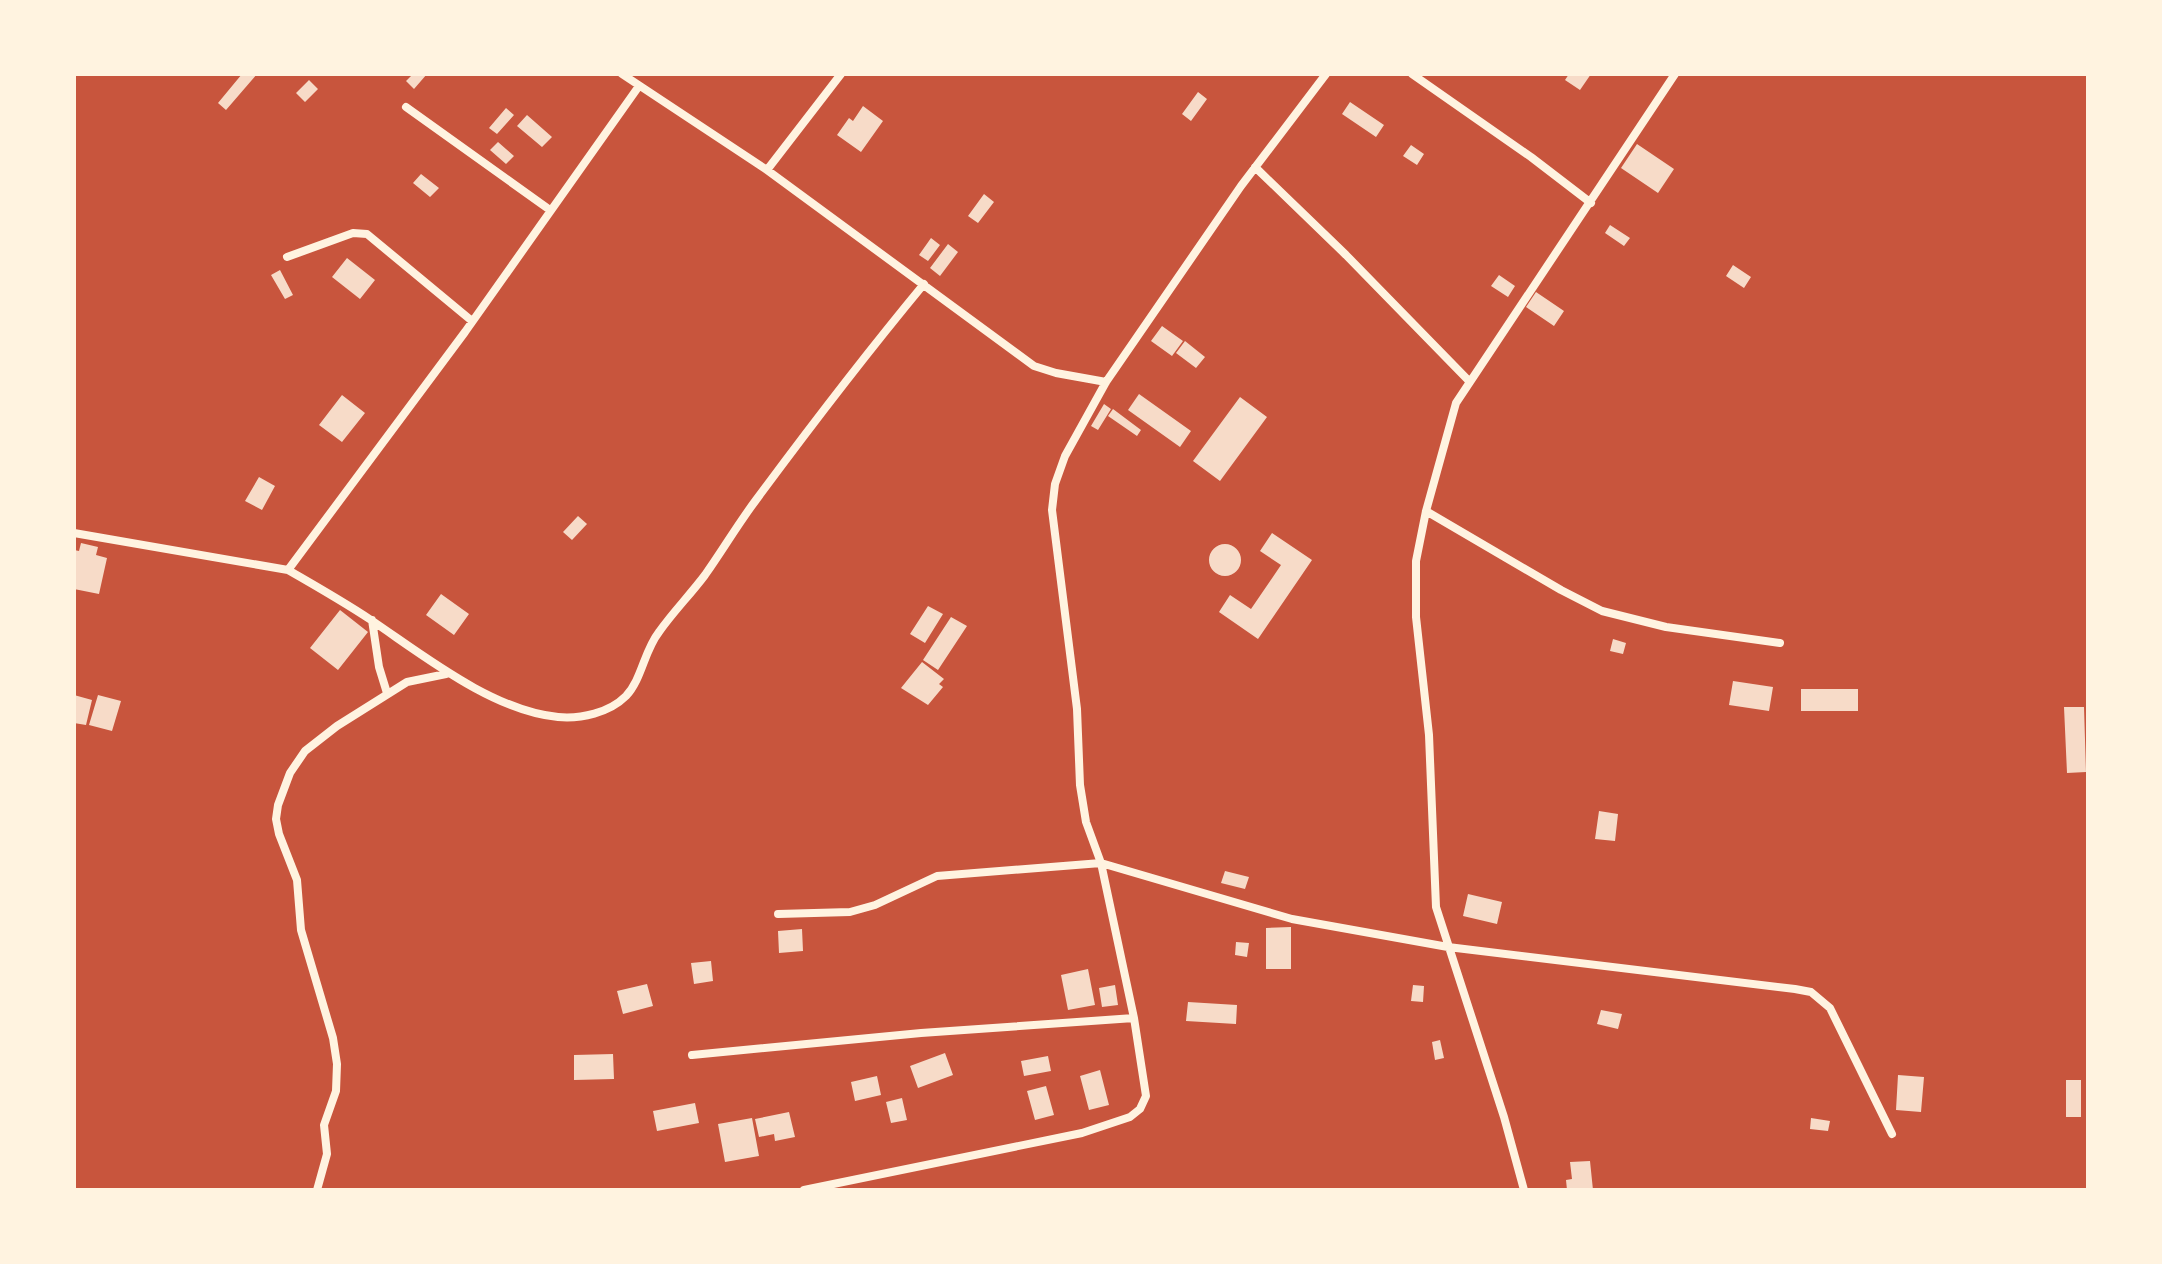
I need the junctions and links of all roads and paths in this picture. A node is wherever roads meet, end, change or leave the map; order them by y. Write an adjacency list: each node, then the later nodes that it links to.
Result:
1 (622, 74): 6 (street)
2 (841, 74): 9 (street)
3 (1326, 74): 8 (street)
4 (1412, 74): 10 (street)
5 (1675, 74): 10 (street)
6 (639, 86): 9 (street); 11 (street)
7 (406, 107): 11 (street)
8 (1255, 167): 15 (street); 16 (street)
9 (767, 170): 13 (street)
10 (1591, 203): 15 (street)
11 (550, 210): 14 (street)
12 (287, 257): 14 (street)
13 (924, 284): 16 (street); 22 (street)
14 (472, 321): 19 (street)
15 (1469, 381): 17 (street)
16 (1106, 382): 24 (street)
17 (1426, 511): 21 (street); 26 (street)
18 (74, 533): 19 (street)
19 (288, 570): 20 (street)
20 (372, 620): 22 (street); 23 (street)
21 (1780, 643)
22 (447, 674): 23 (street)
23 (387, 693): 30 (street)
24 (1101, 863): 25 (street); 26 (street); 27 (street)
25 (778, 914)
26 (1448, 947): 29 (street); 32 (street)
27 (1134, 1018): 28 (street); 31 (street)
28 (692, 1055)
29 (1892, 1134)
30 (315, 1189)
31 (804, 1190)
32 (1524, 1190)

